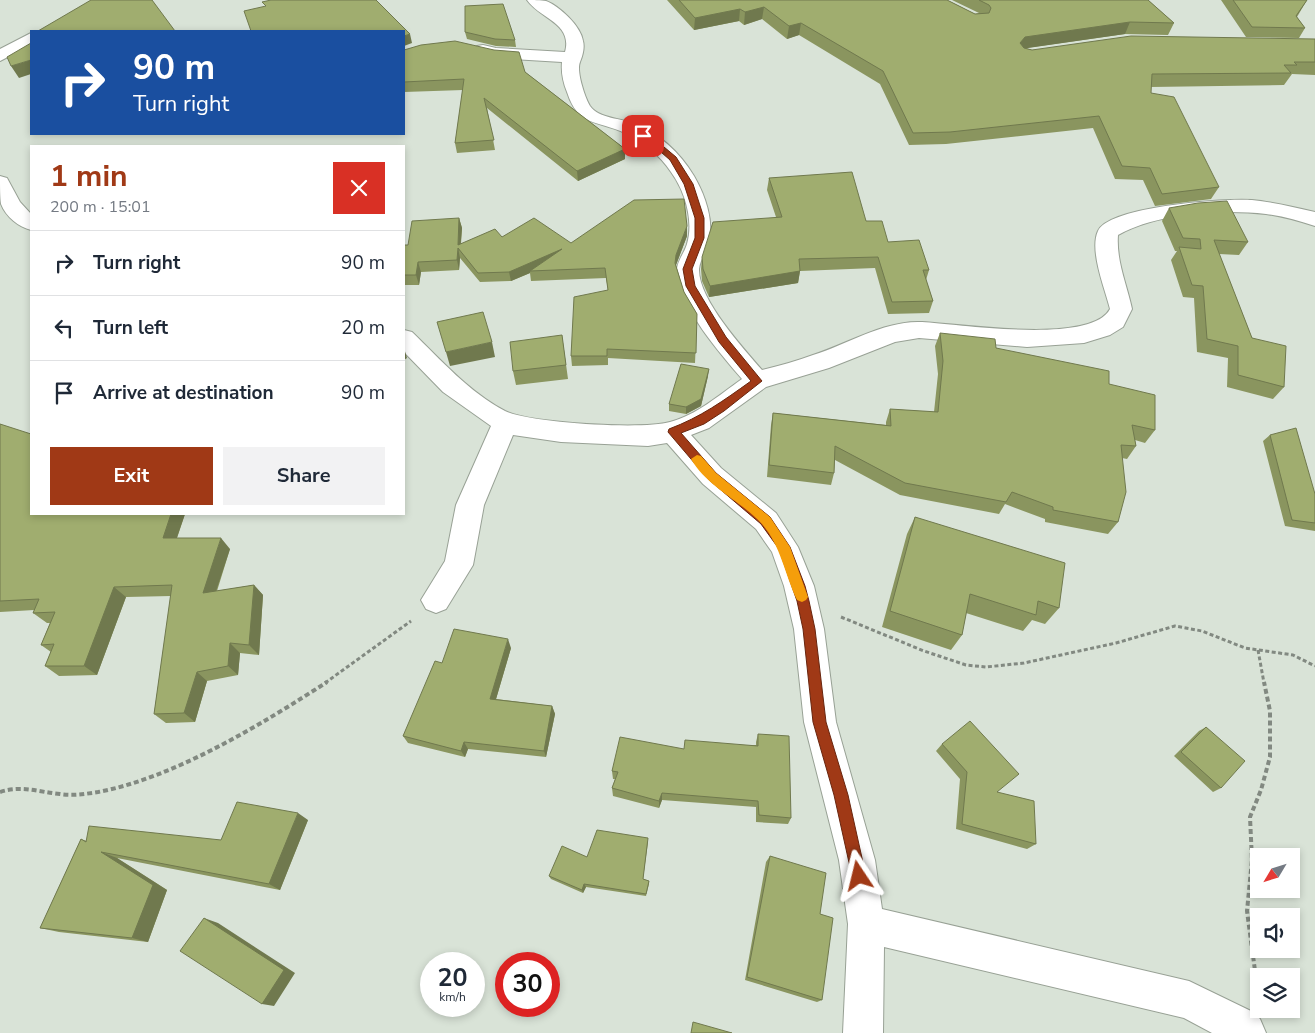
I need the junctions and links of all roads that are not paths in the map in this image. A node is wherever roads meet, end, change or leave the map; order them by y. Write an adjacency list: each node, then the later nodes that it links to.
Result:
1 (535, 0): 5 (street)
2 (30, 39): 4 (street)
3 (468, 46): 5 (street)
4 (0, 56)
5 (574, 58): 11 (street)
6 (0, 182): 8 (street)
7 (1315, 219): 11 (street)
8 (26, 220): 9 (street)
9 (0, 224)
10 (405, 339): 12 (street)
11 (757, 381): 13 (street)
12 (506, 421): 13 (street); 14 (street)
13 (673, 432): 15 (street)
14 (436, 600)
15 (866, 924): 16 (street); 17 (street)
16 (863, 1033)
17 (1246, 1033)

